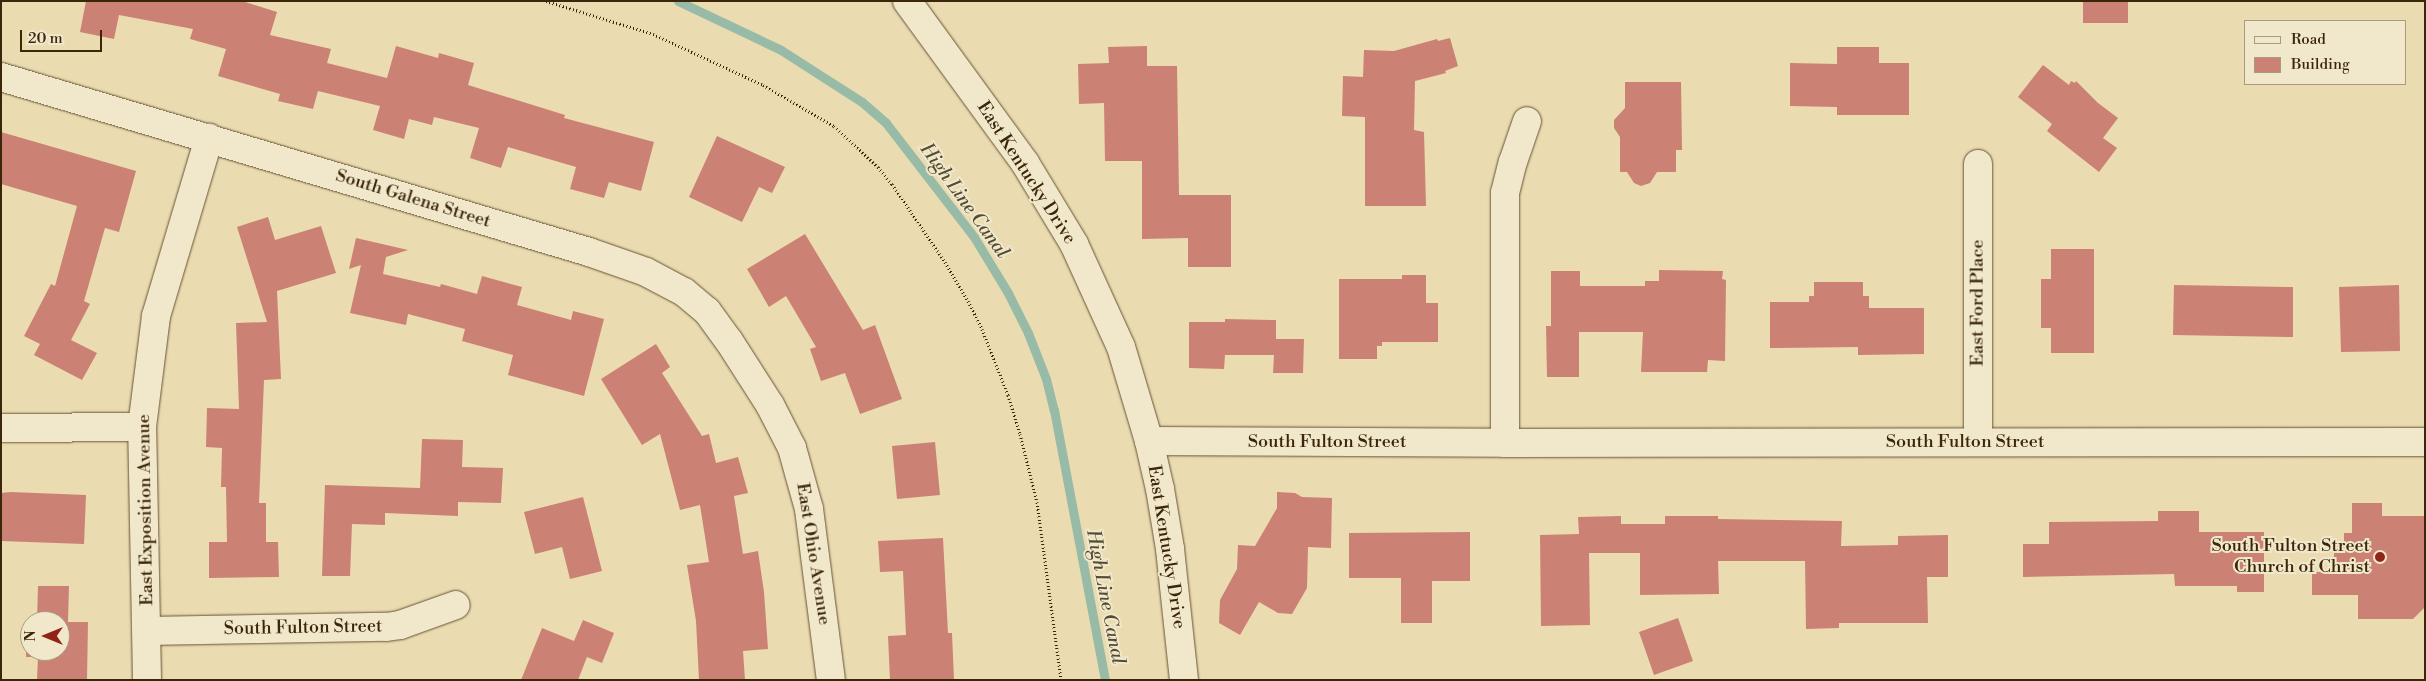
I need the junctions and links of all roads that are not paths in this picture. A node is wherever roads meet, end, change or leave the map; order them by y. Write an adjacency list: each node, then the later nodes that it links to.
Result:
1 (907, 1): 9 (street, East Kentucky Drive)
2 (1, 76): 4 (street, South Galena Street)
3 (1527, 121): 12 (street)
4 (209, 138): 6 (street, South Galena Street); 7 (street, East Exposition Avenue)
5 (1978, 164): 10 (street, East Ford Place)
6 (770, 405): 16 (street, East Ohio Avenue)
7 (142, 427): 8 (street); 14 (street, East Exposition Avenue)
8 (1, 428)
9 (1149, 441): 12 (street, South Fulton Street); 17 (street, East Kentucky Drive)
10 (1978, 442): 11 (street, South Fulton Street); 12 (street, South Fulton Street)
11 (2425, 442)
12 (1505, 443)
13 (456, 605): 14 (street, South Fulton Street)
14 (148, 631): 15 (street, East Exposition Avenue)
15 (147, 680)
16 (831, 680)
17 (1184, 680)

